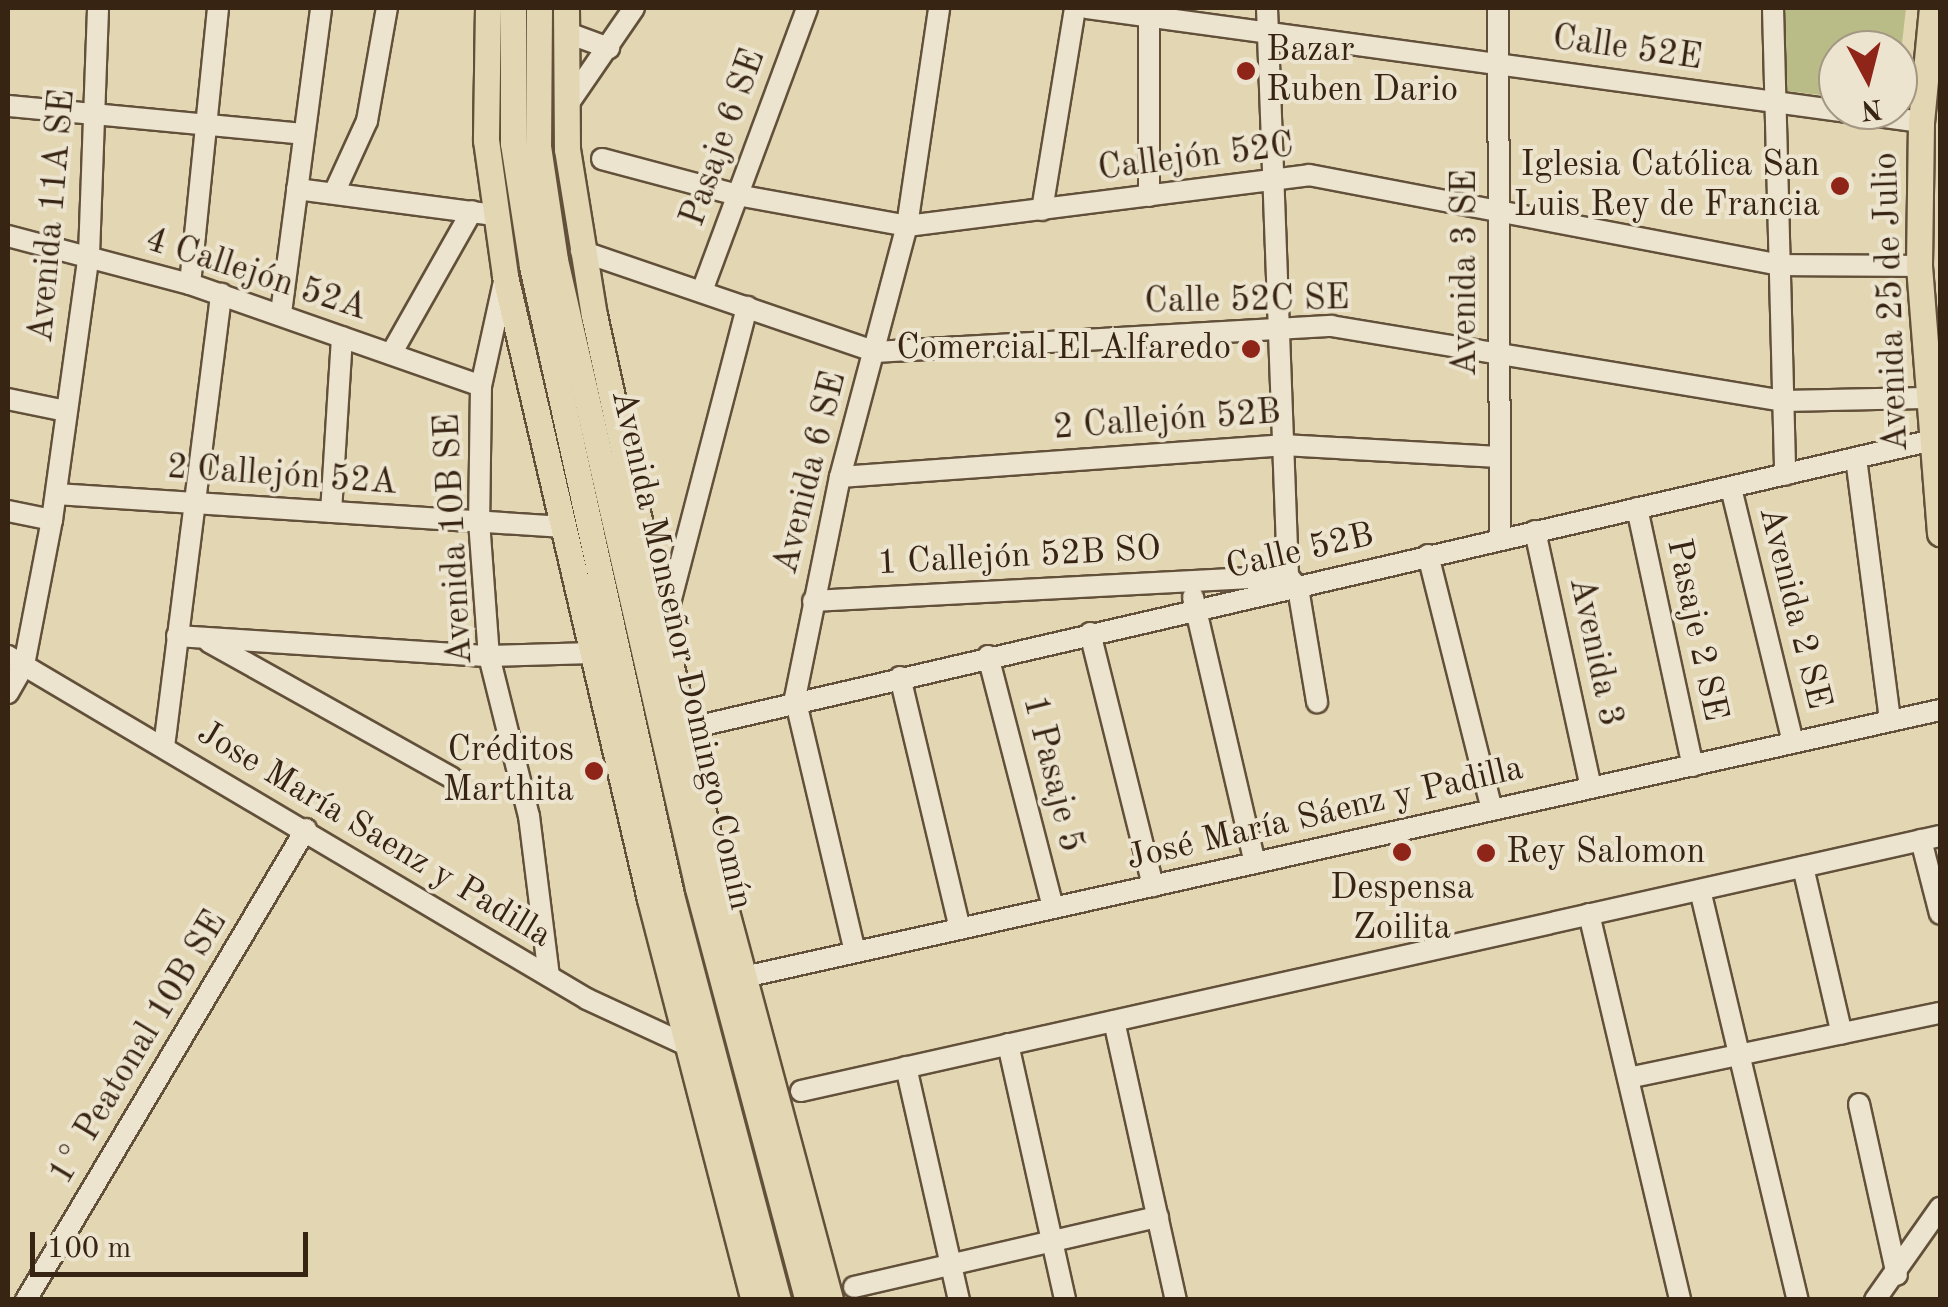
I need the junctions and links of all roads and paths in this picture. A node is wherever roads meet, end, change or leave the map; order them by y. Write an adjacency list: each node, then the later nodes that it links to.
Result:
1 (98, 8): 26 (street, Avenida 11A SE)
2 (218, 8): 28 (street)
3 (321, 8): 29 (street)
4 (387, 8): 33 (street)
5 (488, 8): 22 (main road, Avenida Monseñor Domingo Comín)
6 (513, 8): 22 (main road, Avenida Monseñor Domingo Comín)
7 (539, 8): 56 (main road, Avenida Monseñor Domingo Comín)
8 (634, 8): 20 (street)
9 (807, 8): 34 (street, Pasaje 6 SE)
10 (939, 8): 39 (street, Avenida 6 SE)
11 (1075, 8): 36 (street)
12 (1087, 8): 17 (street, Calle 52E)
13 (1267, 8): 19 (street)
14 (1498, 8): 21 (street, Avenida 3 SE)
15 (1772, 8): 23 (street, Avenida 2 SE)
16 (1932, 8): 27 (main road, Avenida 25 de Julio)
17 (1149, 15): 19 (street, Calle 52E); 35 (street)
18 (565, 20): 20 (street); 25 (main road, Avenida Monseñor Domingo Comín)
19 (1268, 32): 21 (street, Calle 52E); 31 (street)
20 (609, 48): 25 (street)
21 (1498, 64): 23 (street, Calle 52E); 38 (street, Avenida 3 SE)
22 (497, 87): 37 (main road, Avenida Monseñor Domingo Comín); 56 (main road, Avenida Monseñor Domingo Comín)
23 (1775, 103): 27 (street, Calle 52E); 43 (street, Avenida 2 SE)
24 (8, 106): 26 (street)
25 (566, 107): 41 (main road, Avenida Monseñor Domingo Comín)
26 (96, 114): 28 (street); 42 (street, Avenida 11A SE)
27 (1921, 122): 44 (main road, Avenida 25 de Julio)
28 (204, 124): 29 (street); 46 (street)
29 (304, 134): 32 (street)
30 (602, 159): 34 (street, Callejón 52C)
31 (1274, 181): 35 (street, Callejón 52C); 38 (street, Callejón 52C); 51 (street)
32 (297, 189): 33 (street); 50 (street)
33 (334, 194): 37 (street)
34 (737, 194): 39 (street, Callejón 52C); 47 (street, Pasaje 6 SE)
35 (1149, 196): 36 (street, Callejón 52C)
36 (1042, 210): 39 (street, Callejón 52C)
37 (483, 213): 45 (main road, Avenida Monseñor Domingo Comín); 55 (street)
38 (1499, 215): 43 (street, Callejón 52C); 53 (street, Avenida 3 SE)
39 (907, 226): 54 (street, Avenida 6 SE)
40 (8, 236): 42 (street, 4 Callejón 52A)
41 (581, 251): 47 (street, Calle 52C SE); 56 (main road, Avenida Monseñor Domingo Comín)
42 (89, 255): 46 (street, 4 Callejón 52A); 62 (street, Avenida 11A SE)
43 (1780, 265): 44 (street, Callejón 52C); 61 (street, Avenida 2 SE)
44 (1919, 266): 59 (main road, Avenida 25 de Julio)
45 (505, 276): 57 (main road, Avenida Monseñor Domingo Comín); 58 (street, Avenida 10B SE)
46 (190, 284): 48 (street, 4 Callejón 52A)
47 (702, 291): 49 (street, Calle 52C SE)
48 (221, 294): 50 (street, 4 Callejón 52A); 71 (street)
49 (747, 307): 54 (street, Calle 52C SE); 86 (street)
50 (281, 314): 52 (street, 4 Callejón 52A)
51 (1279, 327): 53 (street, Calle 52C SE); 54 (street, Calle 52C SE); 64 (street)
52 (342, 337): 55 (street, 4 Callejón 52A); 74 (street)
53 (1499, 350): 61 (street, Calle 52C SE); 65 (street, Avenida 3 SE)
54 (876, 352): 68 (street, Avenida 6 SE)
55 (391, 354): 58 (street, 4 Callejón 52A)
56 (578, 357): 57 (main road); 86 (main road, Avenida Monseñor Domingo Comín); 119 (main road, Avenida Monseñor Domingo Comín); 124 (main road, Avenida Monseñor Domingo Comín)
57 (528, 375): 77 (main road, Avenida Monseñor Domingo Comín)
58 (481, 386): 76 (street, Avenida 10B SE)
59 (1925, 398): 61 (street, Calle 52C SE); 63 (main road, Avenida 25 de Julio)
60 (8, 399): 62 (street)
61 (1784, 401): 67 (street, Avenida 2 SE)
62 (66, 411): 70 (street, Avenida 11A SE)
63 (1929, 441): 66 (street, Calle 52B); 79 (main road, Avenida 25 de Julio)
64 (1283, 444): 65 (street, 2 Callejón 52B); 68 (street, 2 Callejón 52B); 83 (street)
65 (1499, 456): 80 (street, Avenida 3 SE)
66 (1856, 458): 67 (street, Calle 52B); 99 (street)
67 (1785, 476): 69 (street, Calle 52B)
68 (840, 477): 84 (street, Avenida 6 SE)
69 (1731, 488): 72 (street, Calle 52B); 101 (street, Avenida 2 SE)
70 (56, 494): 71 (street, 2 Callejón 52A); 75 (street, Avenida 11A SE)
71 (195, 503): 74 (street, 2 Callejón 52A); 88 (street)
72 (1637, 508): 78 (street, Calle 52B); 103 (street, Pasaje 2 SE)
73 (8, 511): 75 (street)
74 (331, 512): 76 (street, 2 Callejón 52A)
75 (52, 520): 93 (street, Avenida 11A SE)
76 (480, 521): 77 (street, 2 Callejón 52A); 91 (street, Avenida 10B SE)
77 (564, 527): 90 (main road, Avenida Monseñor Domingo Comín)
78 (1534, 530): 80 (street, Calle 52B); 105 (street, Avenida 3)
79 (1940, 534)
80 (1500, 538): 81 (street, Calle 52B)
81 (1428, 555): 83 (street, Calle 52B); 106 (street)
82 (1188, 580): 83 (street, 1 Callejón 52B SO); 84 (street, 1 Callejón 52B SO); 85 (street)
83 (1293, 582): 85 (street, Calle 52B); 97 (street)
84 (813, 601): 96 (street, Avenida 6 SE)
85 (1195, 608): 87 (street, Calle 52B); 109 (street)
86 (664, 626): 100 (main road, Avenida Monseñor Domingo Comín)
87 (1090, 633): 92 (street, Calle 52B); 111 (street)
88 (177, 636): 89 (street); 102 (street)
89 (201, 638): 91 (street); 104 (street)
90 (593, 653): 91 (street); 124 (main road, Avenida Monseñor Domingo Comín)
91 (489, 656): 118 (street, Avenida 10B SE)
92 (988, 656): 94 (street, Calle 52B); 113 (street, 1 Pasaje 5)
93 (16, 661): 95 (street, Avenida 11A SE); 102 (street, Jose María Saenz y Padilla)
94 (900, 677): 96 (street, Calle 52B); 116 (street)
95 (8, 693)
96 (795, 698): 100 (street, Calle 52B); 117 (street, Avenida 6 SE)
97 (1317, 702)
98 (1940, 710): 99 (street, José María Sáenz y Padilla)
99 (1890, 721): 101 (street, José María Sáenz y Padilla)
100 (686, 728): 119 (main road, Avenida Monseñor Domingo Comín)
101 (1794, 743): 103 (street, José María Sáenz y Padilla)
102 (164, 747): 107 (street, Jose María Saenz y Padilla)
103 (1692, 766): 105 (street, José María Sáenz y Padilla)
104 (452, 778)
105 (1591, 788): 106 (street, José María Sáenz y Padilla)
106 (1492, 810): 109 (street, José María Sáenz y Padilla)
107 (306, 830): 118 (street, Jose María Saenz y Padilla); 136 (street, 1° Peatonal 10B SE)
108 (1931, 838): 110 (street); 115 (street)
109 (1254, 863): 111 (street, José María Sáenz y Padilla)
110 (1803, 866): 112 (street); 122 (street)
111 (1153, 886): 113 (street, José María Sáenz y Padilla)
112 (1700, 890): 114 (street); 125 (street)
113 (1053, 908): 116 (street, José María Sáenz y Padilla)
114 (1589, 914): 121 (street); 127 (street)
115 (1940, 914)
116 (960, 929): 117 (street, José María Sáenz y Padilla)
117 (855, 952): 119 (street, José María Sáenz y Padilla)
118 (549, 976): 124 (street, Jose María Saenz y Padilla)
119 (733, 980): 139 (main road, Avenida Monseñor Domingo Comín); 140 (main road, Avenida Monseñor Domingo Comín)
120 (1940, 1013): 122 (street)
121 (1114, 1020): 123 (street); 131 (street)
122 (1842, 1034): 125 (street)
123 (1008, 1044): 126 (street); 132 (street)
124 (703, 1050): 137 (main road, Avenida Monseñor Domingo Comín); 138 (main road, Avenida Monseñor Domingo Comín)
125 (1740, 1055): 127 (street); 145 (street)
126 (906, 1067): 128 (street); 133 (street)
127 (1628, 1078): 144 (street)
128 (800, 1090)
129 (1859, 1104): 134 (street)
130 (1940, 1208): 134 (street)
131 (1158, 1217): 132 (street); 143 (street)
132 (1052, 1241): 133 (street); 142 (street)
133 (951, 1265): 135 (street); 141 (street)
134 (1897, 1276): 146 (street)
135 (854, 1288)
136 (26, 1300)
137 (754, 1300)
138 (778, 1300)
139 (808, 1300)
140 (830, 1300)
141 (959, 1300)
142 (1066, 1300)
143 (1176, 1300)
144 (1680, 1300)
145 (1798, 1300)
146 (1876, 1300)

